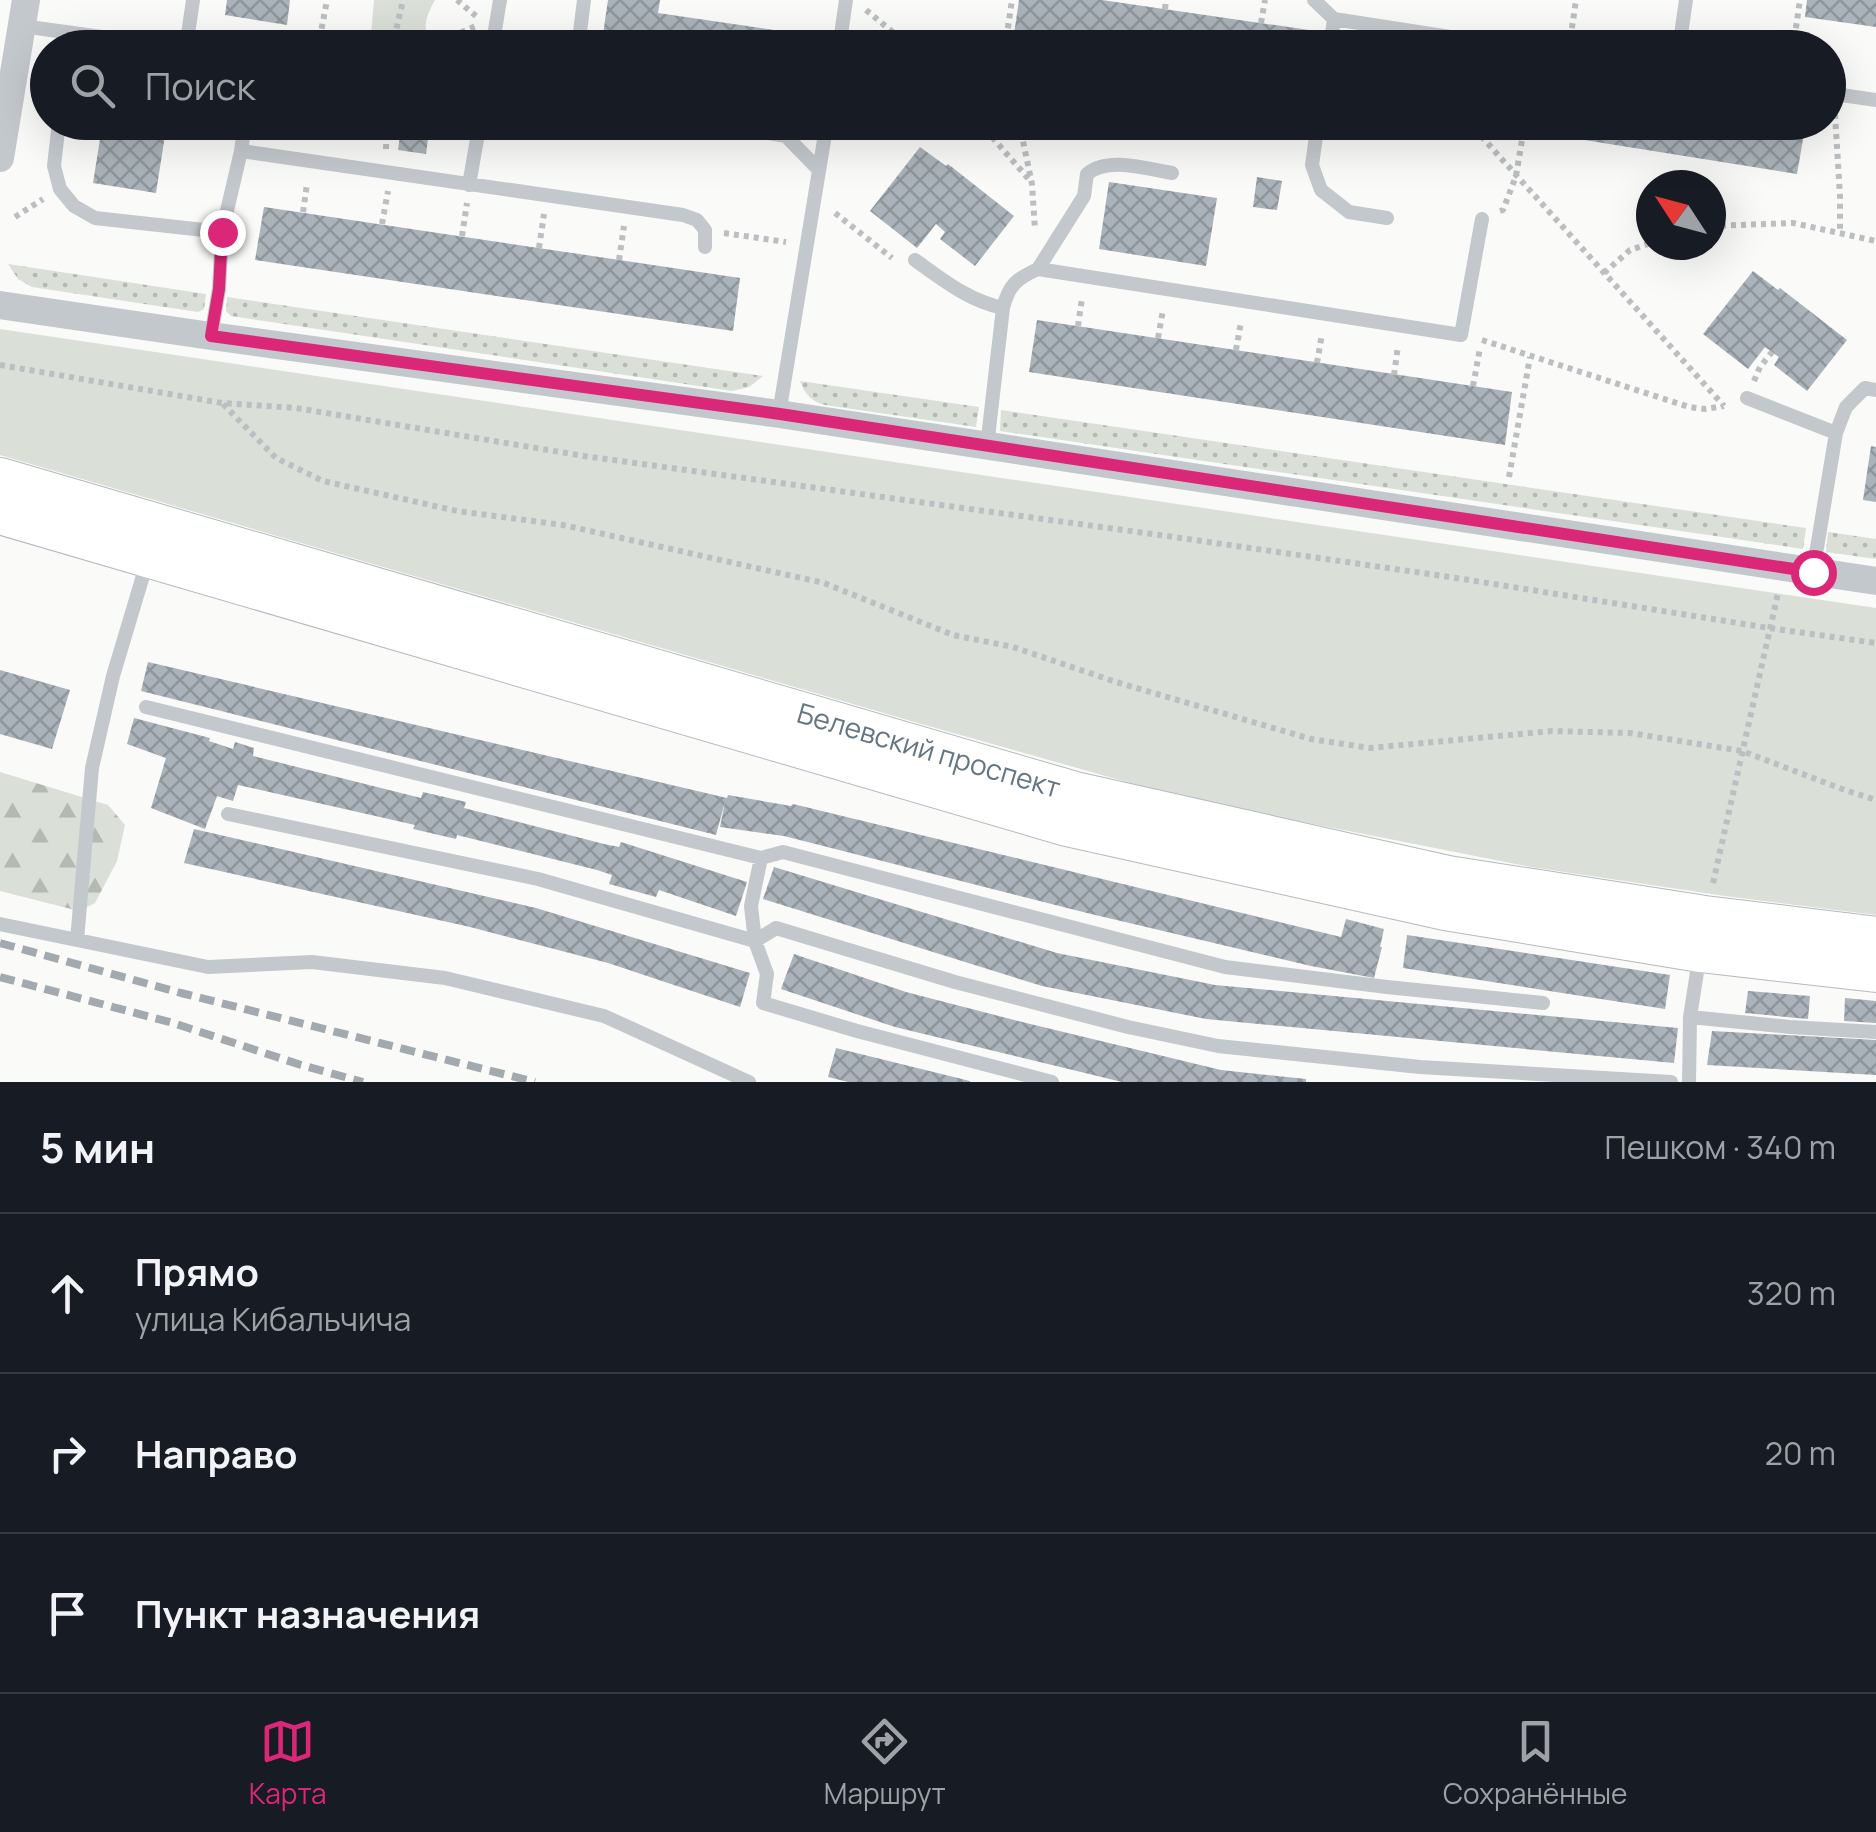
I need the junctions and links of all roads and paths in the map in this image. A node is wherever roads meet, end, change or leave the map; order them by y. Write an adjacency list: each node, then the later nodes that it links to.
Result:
1 (193, 0): 18 (lane)
2 (326, 0): 19 (path)
3 (403, 0): 20 (path)
4 (458, 0): 21 (path)
5 (500, 0): 22 (lane)
6 (584, 0): 23 (lane)
7 (850, 0): 24 (lane); 25 (path)
8 (1012, 0): 26 (path)
9 (1265, 0): 16 (path)
10 (1314, 0): 15 (lane)
11 (1576, 0): 29 (path)
12 (1686, 0): 30 (lane)
13 (1800, 0): 31 (path)
14 (24, 13): 17 (lane); 46 (street)
15 (1334, 19): 27 (lane); 28 (lane)
16 (1261, 24)
17 (53, 30)
18 (187, 30)
19 (322, 30)
20 (396, 30)
21 (467, 30)
22 (495, 30)
23 (580, 30)
24 (843, 30)
25 (889, 30)
26 (1008, 30)
27 (1332, 30)
28 (1405, 30)
29 (1572, 30)
30 (1682, 30)
31 (1796, 30)
32 (1846, 96): 33 (lane)
33 (1876, 100)
34 (58, 140): 58 (lane)
35 (243, 140): 45 (lane)
36 (477, 140): 50 (lane)
37 (790, 140): 47 (lane)
38 (823, 140): 47 (lane)
39 (994, 140): 51 (path)
40 (1023, 140): 51 (path)
41 (1315, 140): 54 (lane)
42 (1483, 140): 49 (path)
43 (1522, 140): 49 (path)
44 (1835, 140): 59 (path)
45 (241, 151): 50 (lane); 58 (lane)
46 (0, 158)
47 (819, 170): 52 (lane)
48 (1172, 173): 66 (lane)
49 (1516, 176): 55 (path); 67 (path)
50 (469, 184): 53 (lane)
51 (1032, 184): 66 (path)
52 (815, 196): 61 (lane); 65 (path)
53 (627, 207): 57 (lane); 64 (path)
54 (1387, 218)
55 (1482, 219): 73 (lane)
56 (1726, 225): 59 (path)
57 (705, 230): 61 (path); 62 (lane)
58 (222, 232): 72 (lane)
59 (1840, 233): 60 (path)
60 (1876, 241)
61 (807, 245): 84 (lane)
62 (705, 248)
63 (1636, 248): 67 (path)
64 (620, 260)
65 (915, 260): 71 (lane)
66 (1038, 269): 71 (lane); 73 (lane)
67 (1604, 273): 68 (path)
68 (1618, 289): 69 (path); 83 (path)
69 (1611, 296)
70 (0, 304): 72 (street)
71 (1004, 308): 86 (lane)
72 (211, 336): 84 (street)
73 (1462, 336): 74 (path)
74 (1481, 340): 76 (path); 79 (path)
75 (1772, 352): 78 (path)
76 (1530, 357): 83 (path); 87 (path)
77 (0, 366): 82 (path)
78 (1760, 367)
79 (1472, 386)
80 (1876, 390): 85 (lane)
81 (1747, 398): 83 (path); 85 (lane)
82 (222, 403): 94 (path); 97 (path)
83 (1724, 406)
84 (780, 414): 86 (street)
85 (1836, 433): 91 (lane)
86 (987, 446): 91 (street)
87 (1509, 477)
88 (0, 478): 101 (street, Белевский проспект)
89 (0, 514): 90 (street, Белевский проспект)
90 (149, 558): 101 (street, Белевский проспект); 104 (lane)
91 (1813, 572): 92 (street)
92 (1876, 581)
93 (1788, 587): 94 (path)
94 (1769, 628): 95 (path); 97 (path)
95 (1876, 642)
96 (146, 706): 100 (lane)
97 (1742, 751): 98 (path); 101 (path)
98 (1876, 800)
99 (228, 814): 105 (lane)
100 (761, 858): 105 (lane); 107 (lane)
101 (1706, 915): 103 (street, Белевский проспект); 106 (street, Белевский проспект); 108 (lane)
102 (0, 924): 104 (lane)
103 (1876, 937)
104 (76, 940): 110 (lane)
105 (755, 941): 111 (lane); 112 (lane)
106 (1876, 972)
107 (1543, 1002)
108 (1690, 1016): 109 (lane); 113 (lane)
109 (1876, 1032)
110 (749, 1082)
111 (1052, 1082)
112 (1671, 1082)
113 (1689, 1082)

